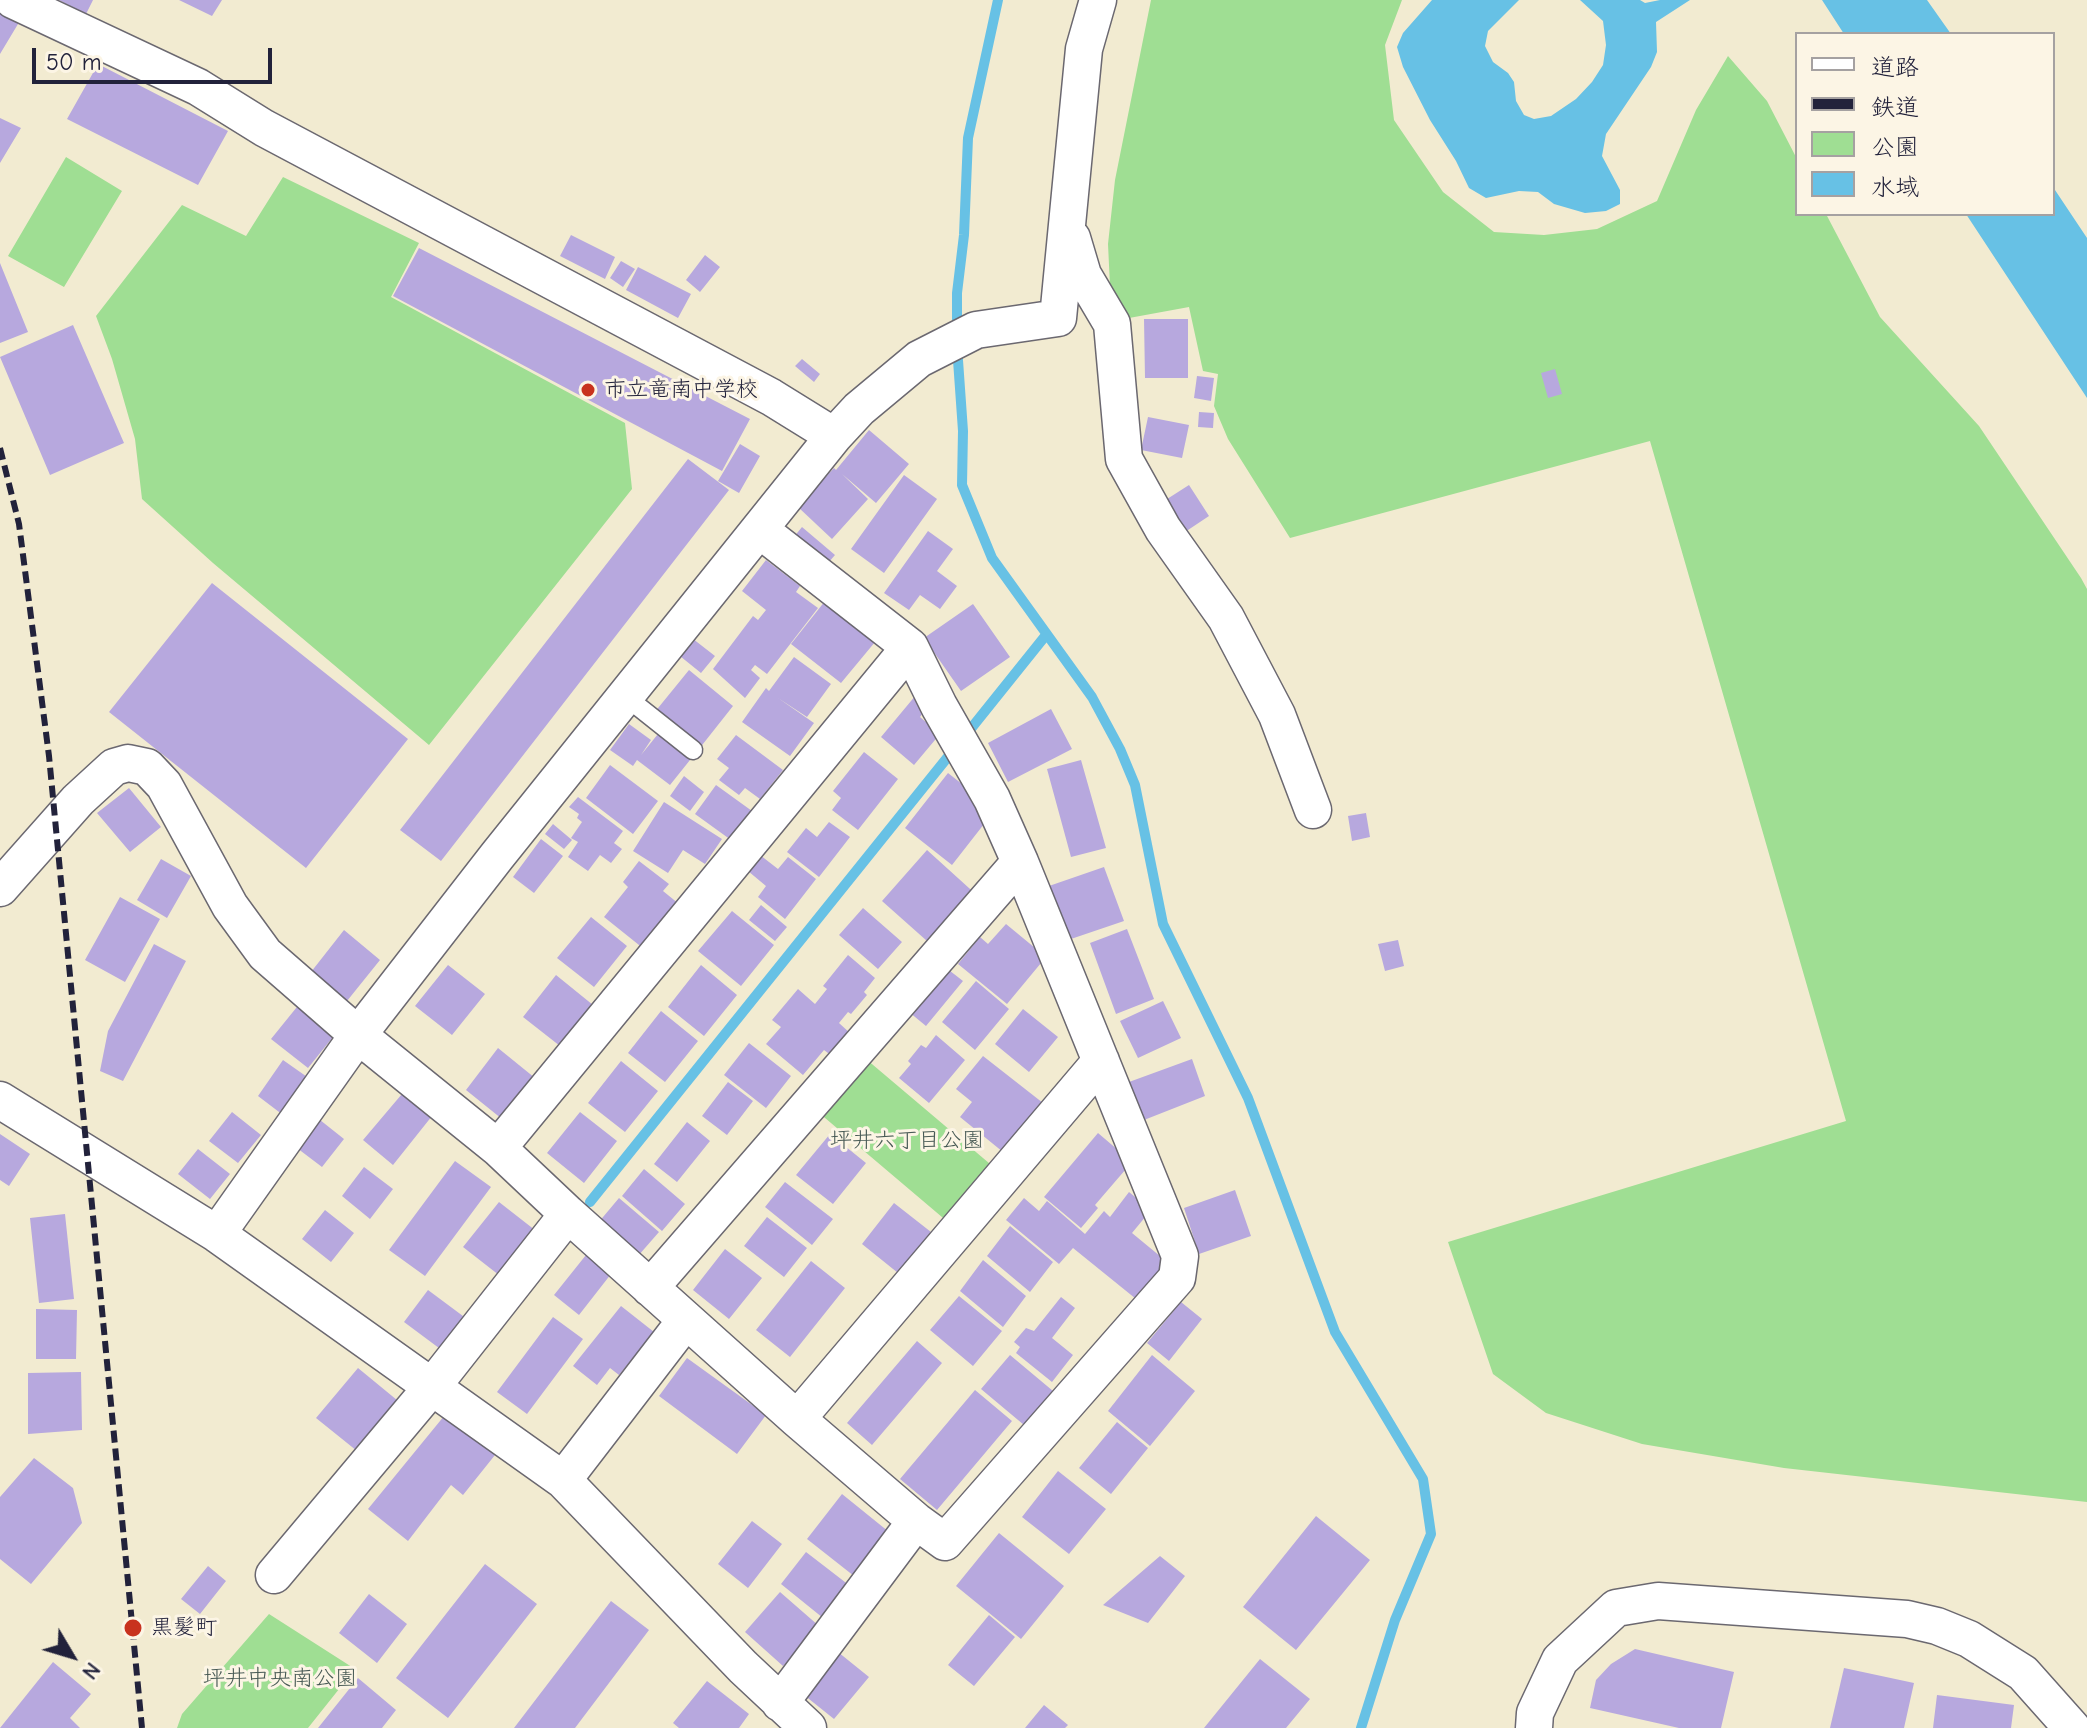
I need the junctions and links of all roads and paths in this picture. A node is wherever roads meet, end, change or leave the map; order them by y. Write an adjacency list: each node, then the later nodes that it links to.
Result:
1 (13, 0): 4 (street)
2 (1098, 0): 3 (street)
3 (1068, 225): 4 (street); 9 (street)
4 (834, 436): 5 (street)
5 (760, 530): 6 (street); 7 (street)
6 (910, 647): 10 (street); 15 (street)
7 (625, 696): 8 (lane); 12 (street)
8 (693, 750)
9 (1313, 810)
10 (1020, 862): 13 (street); 18 (street)
11 (0, 888): 12 (street)
12 (358, 1035): 15 (street); 17 (street)
13 (1101, 1061): 21 (street); 23 (street)
14 (0, 1100): 17 (street)
15 (498, 1148): 16 (street)
16 (568, 1214): 18 (street); 20 (street)
17 (217, 1234): 20 (street)
18 (650, 1288): 19 (street)
19 (686, 1320): 21 (street); 22 (street)
20 (431, 1388): 22 (street); 24 (street)
21 (797, 1419): 23 (street)
22 (563, 1480): 25 (street)
23 (916, 1521): 25 (street)
24 (274, 1575)
25 (780, 1703): 26 (street)
26 (808, 1728)
27 (1534, 1728): 28 (street)
28 (2072, 1728)

